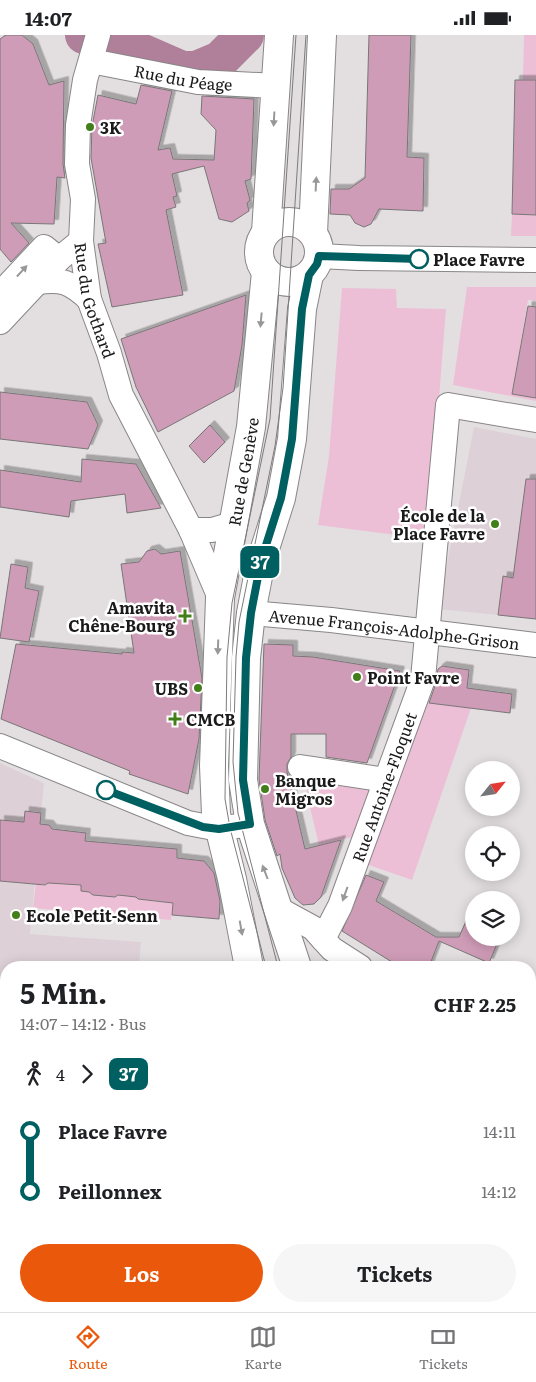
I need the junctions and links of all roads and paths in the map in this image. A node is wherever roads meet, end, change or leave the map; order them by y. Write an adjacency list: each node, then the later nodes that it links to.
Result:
1 (279, 35): 4 (main road, Rue de Genève)
2 (322, 35): 7 (main road, one-way to 2)
3 (94, 50): 4 (street, Rue du Péage); 6 (street, Rue du Gothard)
4 (276, 86): 5 (main road, Rue de Genève, one-way to 5)
5 (266, 232): 7 (main road); 10 (main road, Rue de Genève)
6 (81, 241): 8 (street); 13 (street, Rue du Gothard)
7 (314, 255): 9 (street); 10 (main road); 19 (main road)
8 (59, 259): 11 (street); 12 (street, one-way to 8)
9 (536, 260)
10 (266, 272): 16 (main road, Rue de Genève, one-way to 16)
11 (38, 282): 13 (street); 14 (street)
12 (0, 294)
13 (89, 299): 17 (street, Rue du Gothard)
14 (0, 323)
15 (536, 421): 20 (street, Rue Antoine-Floquet)
16 (233, 523): 17 (street); 18 (main road, Rue de Genève)
17 (191, 530): 18 (street, Rue du Gothard)
18 (220, 598): 26 (main road, Rue de Genève, one-way to 26)
19 (251, 613): 20 (street, Avenue François-Adolphe-Grison); 25 (main road)
20 (428, 632): 21 (street, Avenue François-Adolphe-Grison); 24 (street, Rue Antoine-Floquet)
21 (536, 645)
22 (0, 746): 26 (street)
23 (300, 767): 24 (street)
24 (386, 780): 28 (street, Rue Antoine-Floquet, one-way to 28)
25 (250, 824): 26 (street); 27 (main road, one-way to 25)
26 (219, 829): 29 (main road, Rue de Genève, one-way to 29)
27 (280, 909): 28 (street); 30 (main road)
28 (323, 939): 31 (street)
29 (248, 961)
30 (295, 961)
31 (351, 961)

